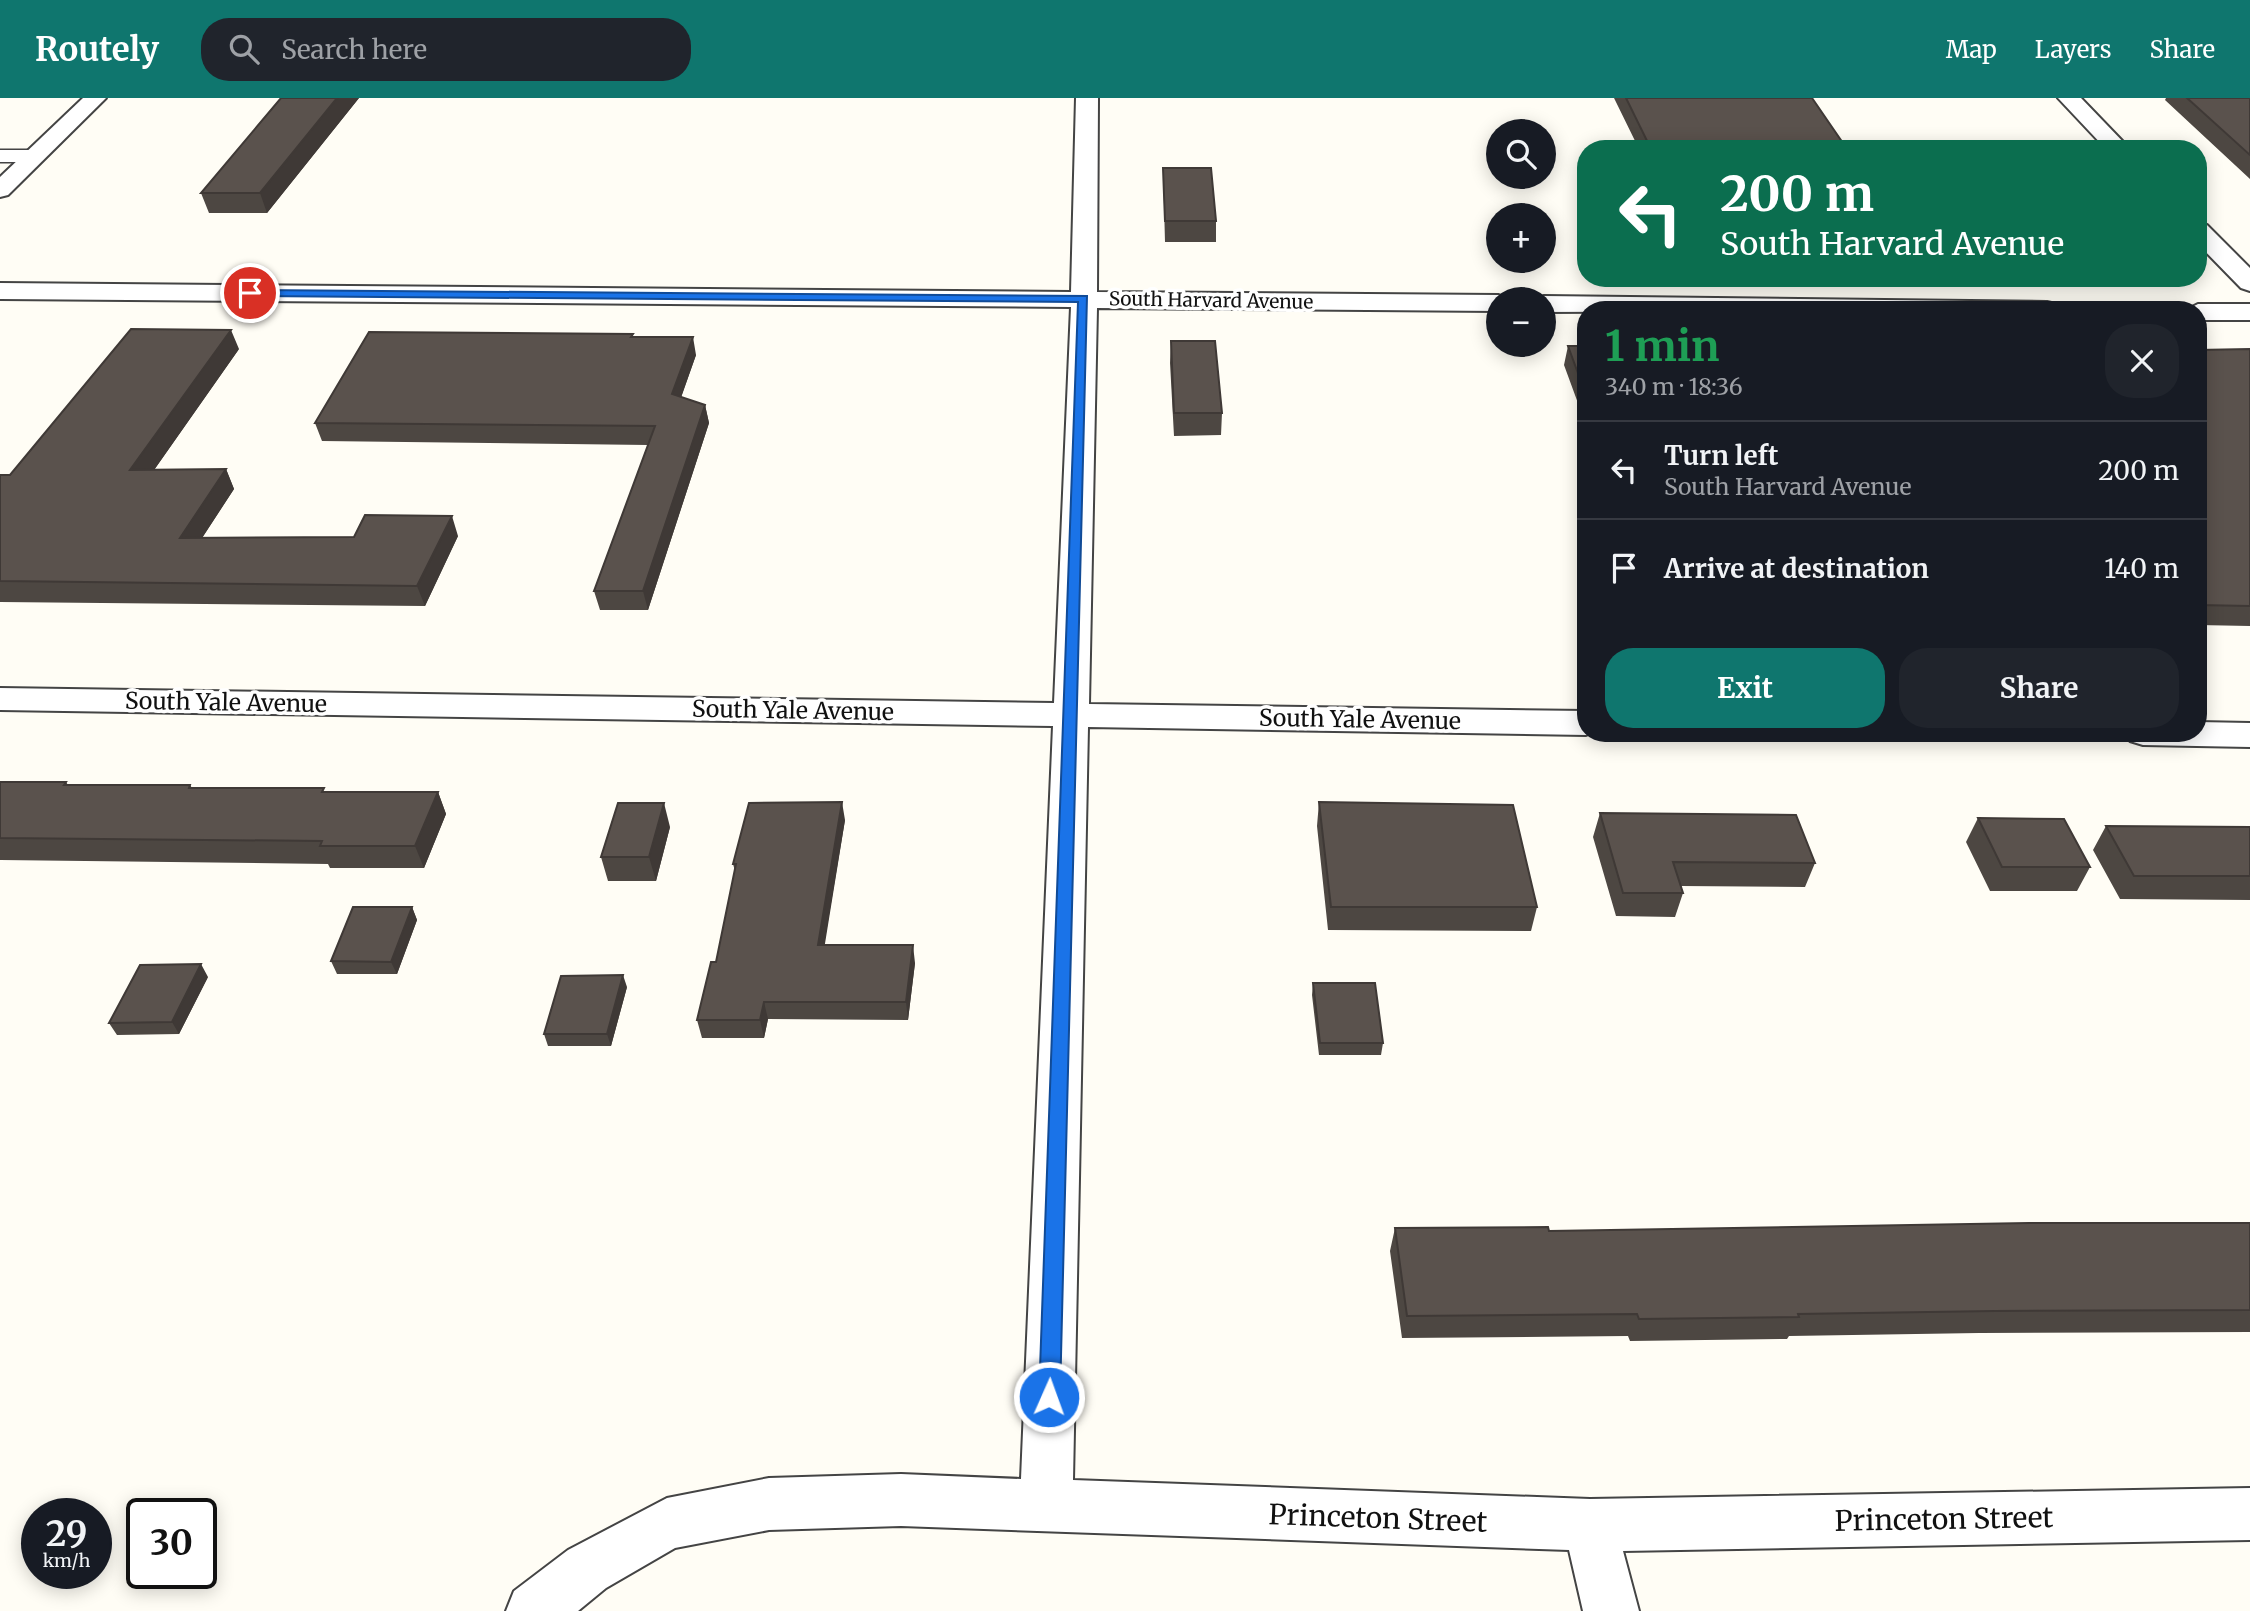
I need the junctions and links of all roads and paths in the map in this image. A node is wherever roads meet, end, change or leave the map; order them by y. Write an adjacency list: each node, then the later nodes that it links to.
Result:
1 (95, 98): 6 (street)
2 (1087, 98): 11 (street)
3 (2069, 98): 4 (street)
4 (2110, 140)
5 (0, 156): 6 (lane)
6 (35, 156): 7 (street)
7 (0, 190)
8 (2207, 239): 9 (street)
9 (2250, 283)
10 (0, 291): 11 (street, South Harvard Avenue)
11 (1084, 298): 12 (street, South Harvard Avenue); 18 (street)
12 (1486, 303)
13 (1556, 304): 14 (street)
14 (1577, 304)
15 (2207, 312): 16 (street)
16 (2250, 312)
17 (0, 699): 18 (street, South Yale Avenue)
18 (1072, 714): 19 (street, South Yale Avenue); 22 (street)
19 (1577, 723)
20 (2207, 734): 21 (street)
21 (2250, 735)
22 (1046, 1506): 24 (street, Princeton Street); 25 (street, Princeton Street)
23 (2250, 1514): 24 (street, Princeton Street)
24 (1590, 1525): 26 (street)
25 (534, 1611)
26 (1611, 1611)

